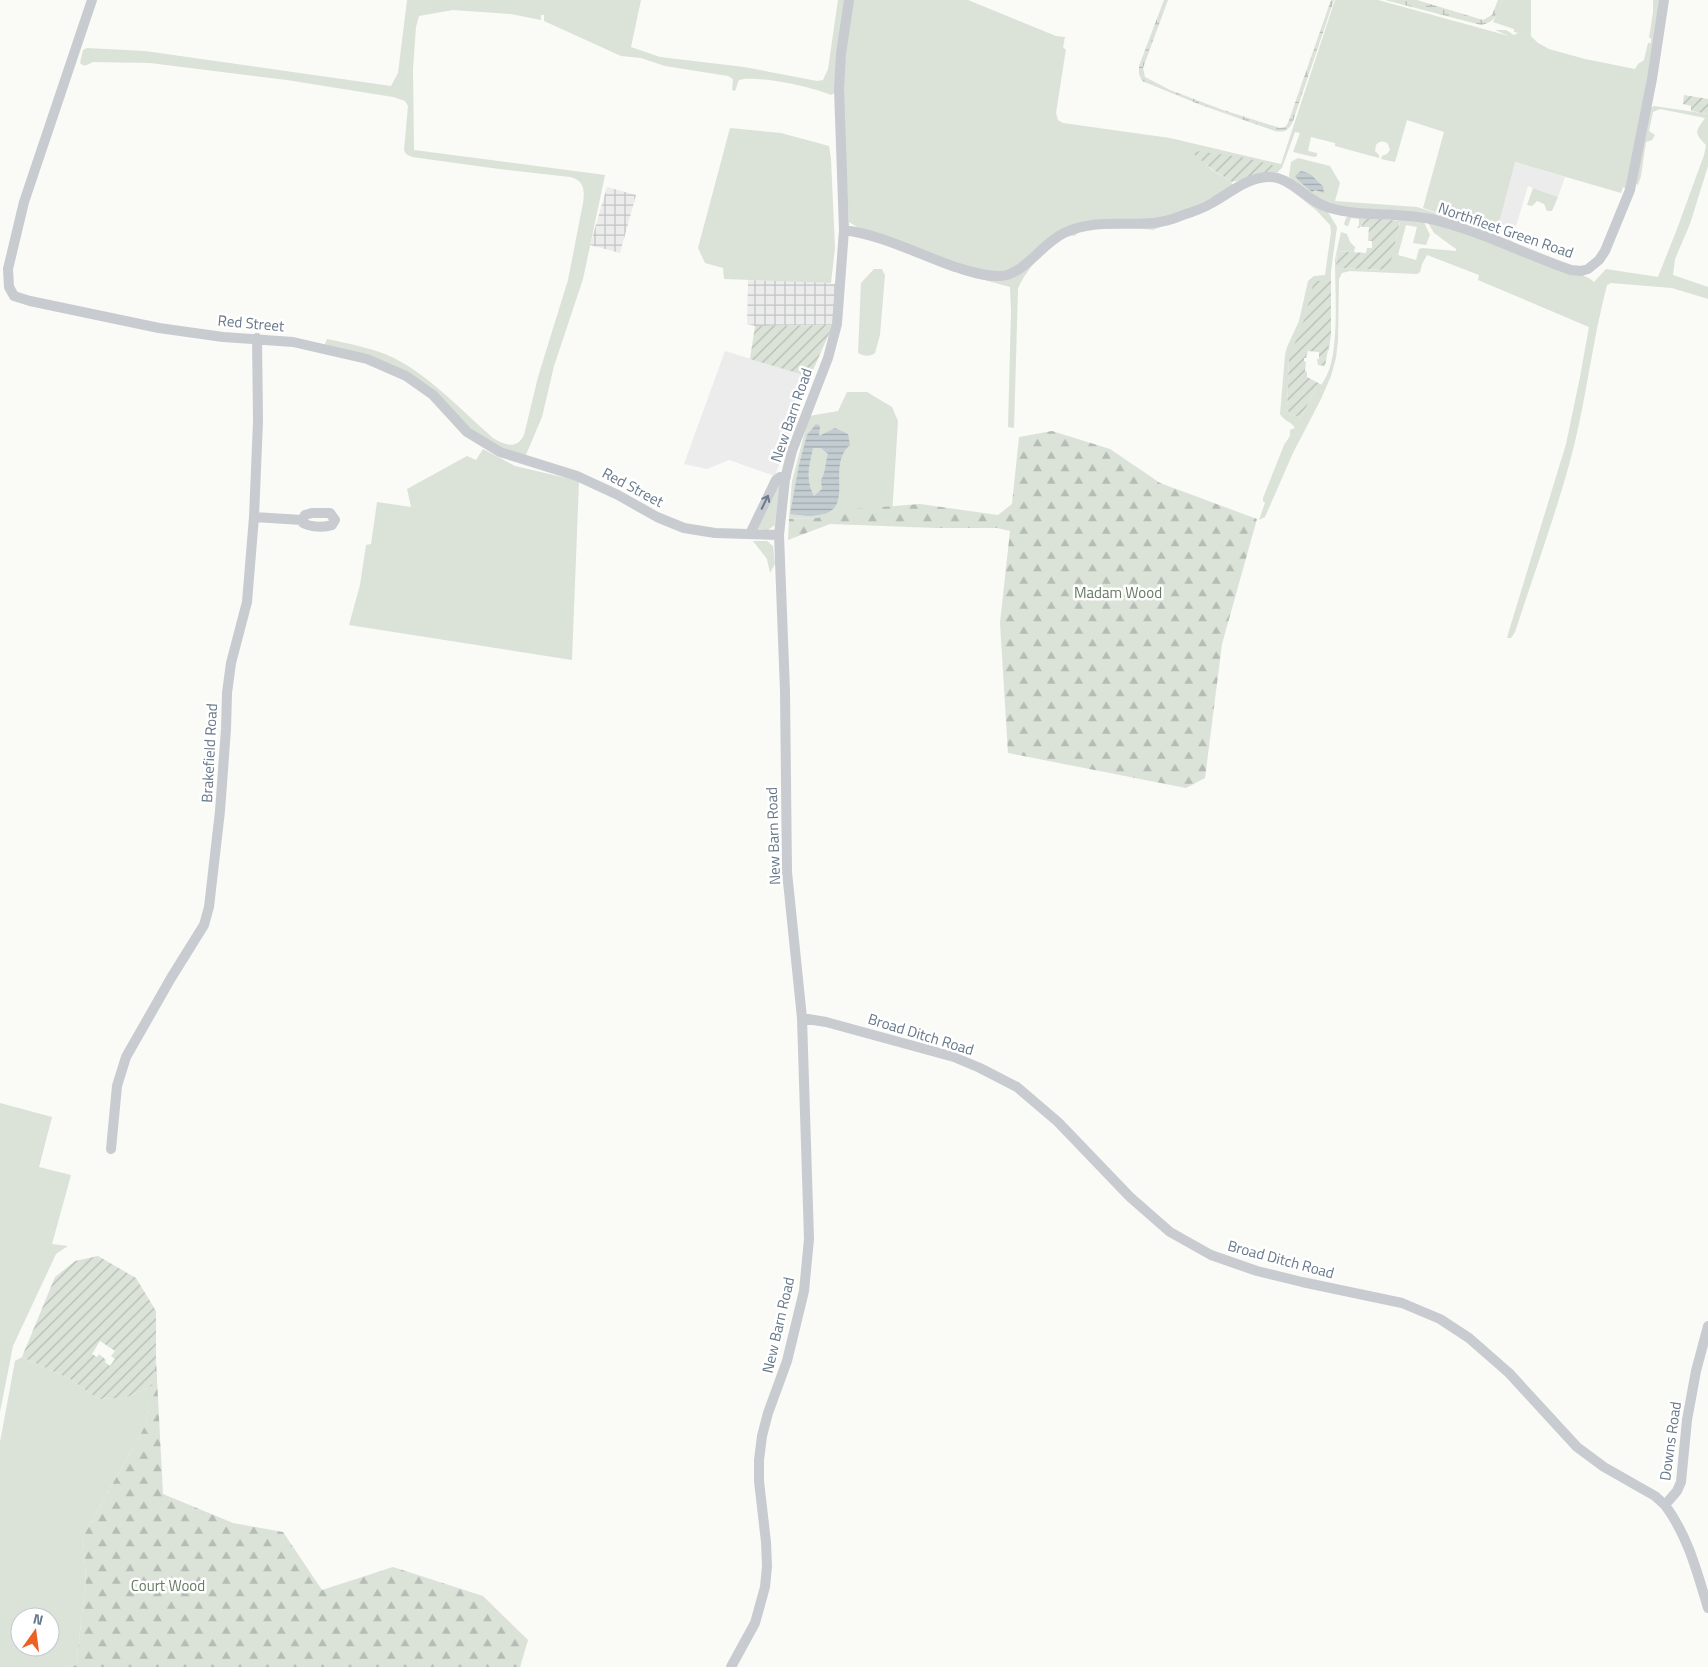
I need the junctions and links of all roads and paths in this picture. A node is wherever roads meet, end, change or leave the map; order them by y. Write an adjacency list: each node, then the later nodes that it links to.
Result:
1 (92, 0): 5 (street, Red Street)
2 (850, 0): 4 (street, New Barn Road)
3 (1664, 0): 4 (street, Northfleet Green Road)
4 (844, 230): 6 (street, New Barn Road)
5 (257, 338): 7 (street, Brakefield Road); 9 (street, Red Street)
6 (786, 477): 9 (street, one-way to 6); 10 (street, New Barn Road)
7 (254, 517): 8 (street); 12 (street, Brakefield Road)
8 (302, 520)
9 (750, 534): 10 (street, Red Street)
10 (780, 535): 11 (street, New Barn Road)
11 (802, 1018): 14 (street, Broad Ditch Road); 16 (street, New Barn Road)
12 (111, 1148)
13 (1708, 1326): 14 (street, Downs Road)
14 (1665, 1505): 15 (street)
15 (1708, 1608)
16 (731, 1667)

